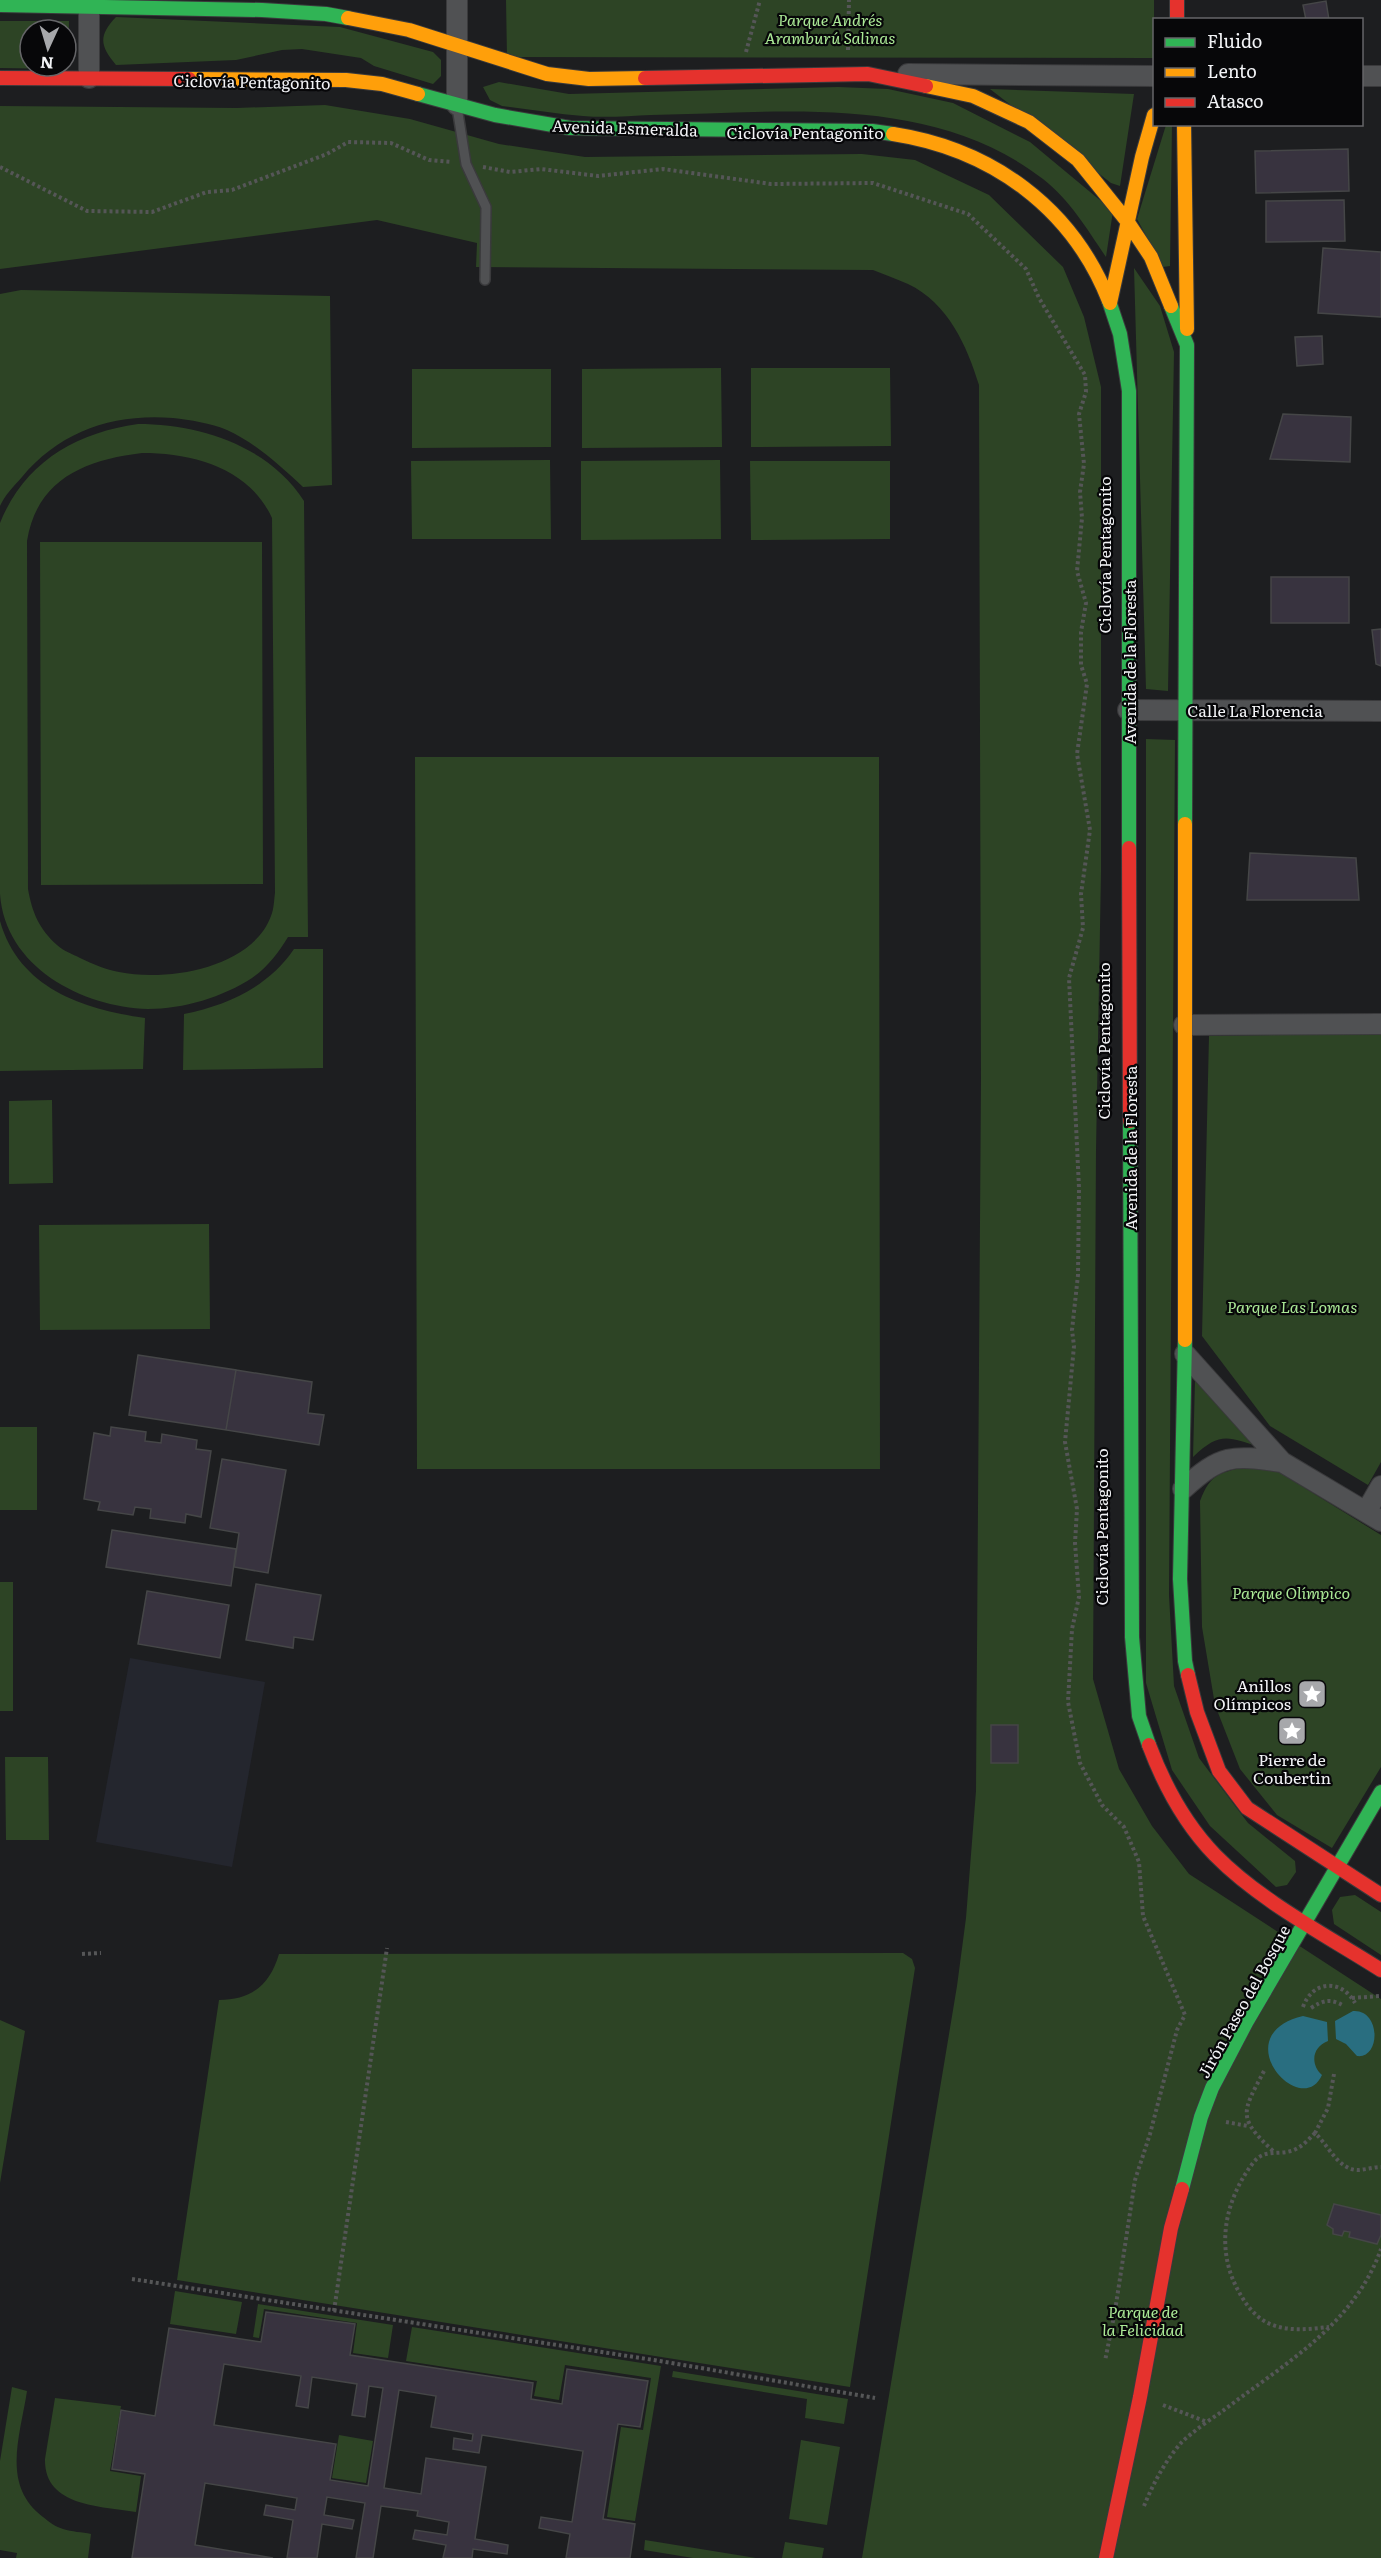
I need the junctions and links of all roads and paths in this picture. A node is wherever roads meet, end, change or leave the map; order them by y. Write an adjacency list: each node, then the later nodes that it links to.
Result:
1 (457, 0): 8 (street)
2 (760, 0): 12 (path)
3 (849, 0): 9 (path)
4 (1177, 0): 7 (main road)
5 (89, 2): 6 (main road); 8 (main road); 16 (street)
6 (0, 5)
7 (1177, 18)
8 (457, 44): 12 (main road); 17 (street)
9 (848, 74): 10 (main road); 12 (main road)
10 (868, 74): 11 (street); 22 (main road)
11 (1153, 75)
12 (740, 76)
13 (1363, 76): 14 (street)
14 (1381, 76)
15 (0, 78): 16 (main road, Avenida Esmeralda)
16 (89, 78): 17 (main road, Avenida Esmeralda)
17 (457, 105): 20 (lane); 24 (main road, Avenida Esmeralda)
18 (1153, 123): 22 (main road, Avenida de la Floresta)
19 (1184, 126): 25 (main road)
20 (466, 164): 21 (path); 23 (lane); 57 (path)
21 (0, 167)
22 (1128, 221): 24 (main road, Avenida de la Floresta); 25 (main road)
23 (485, 280)
24 (1110, 303): 26 (main road, Avenida de la Floresta)
25 (1187, 345): 27 (main road)
26 (1128, 710): 27 (street, Calle La Florencia); 39 (main road, Avenida de la Floresta)
27 (1185, 710): 28 (street, Calle La Florencia); 30 (main road)
28 (1381, 711)
29 (1381, 1024): 30 (street)
30 (1184, 1025): 31 (main road)
31 (1185, 1354): 32 (street); 34 (main road)
32 (1282, 1462): 34 (street); 35 (street)
33 (1381, 1486): 35 (street)
34 (1183, 1490): 37 (main road)
35 (1374, 1516)
36 (1381, 1792): 37 (main road, Jirón Paseo del Bosque)
37 (1338, 1866): 38 (main road); 39 (main road, Jirón Paseo del Bosque)
38 (1381, 1895)
39 (1306, 1922): 43 (main road, Avenida de la Floresta); 58 (main road, Jirón Paseo del Bosque)
40 (387, 1948): 55 (path)
41 (101, 1953): 42 (path)
42 (82, 1954)
43 (1381, 1970)
44 (1381, 1996): 46 (path)
45 (1344, 2006): 47 (path)
46 (1303, 2007)
47 (1311, 2008)
48 (1264, 2071): 51 (path)
49 (1334, 2073): 50 (path)
50 (1315, 2133): 51 (path); 52 (path)
51 (1274, 2152): 56 (path)
52 (1381, 2167)
53 (1381, 2249): 56 (path)
54 (132, 2279): 55 (path)
55 (334, 2311): 59 (path)
56 (1331, 2326): 60 (path)
57 (1106, 2361)
58 (1140, 2397): 60 (path); 62 (main road, Jirón Paseo del Bosque)
59 (875, 2398)
60 (1208, 2422): 61 (path)
61 (1142, 2512)
62 (1106, 2558)

